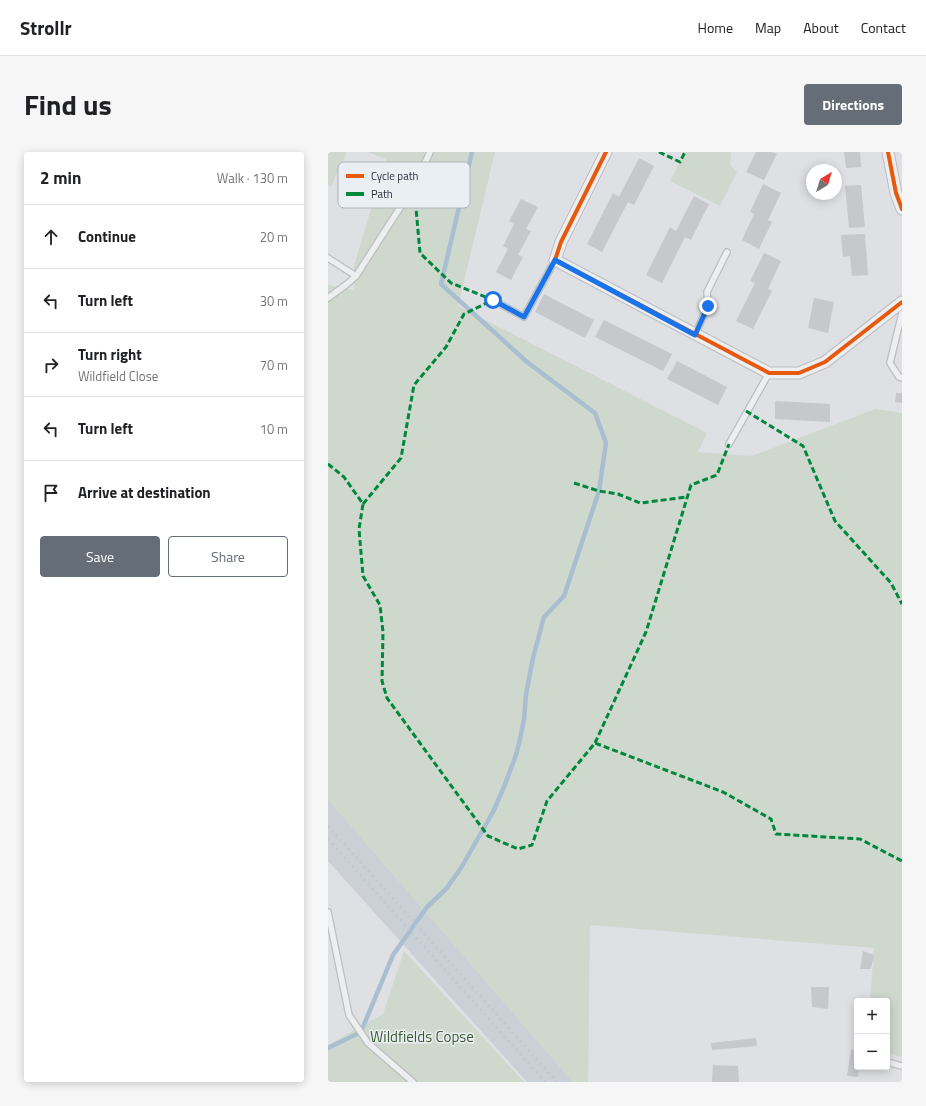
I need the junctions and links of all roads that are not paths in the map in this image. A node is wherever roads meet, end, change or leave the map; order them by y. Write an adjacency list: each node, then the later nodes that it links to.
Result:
1 (430, 152): 4 (lane)
2 (606, 152): 9 (street)
3 (888, 152): 6 (street)
4 (425, 162)
5 (400, 208): 10 (lane)
6 (902, 209)
7 (727, 252): 15 (lane)
8 (328, 258): 10 (lane)
9 (555, 260): 12 (lane); 15 (street)
10 (356, 276): 11 (lane)
11 (328, 298)
12 (493, 300)
13 (902, 302): 16 (street)
14 (902, 313): 17 (lane)
15 (695, 335): 16 (street)
16 (769, 373): 18 (lane)
17 (902, 378)
18 (729, 444)
19 (328, 912): 22 (lane)
20 (890, 1063): 21 (lane)
21 (902, 1066)
22 (413, 1082)

